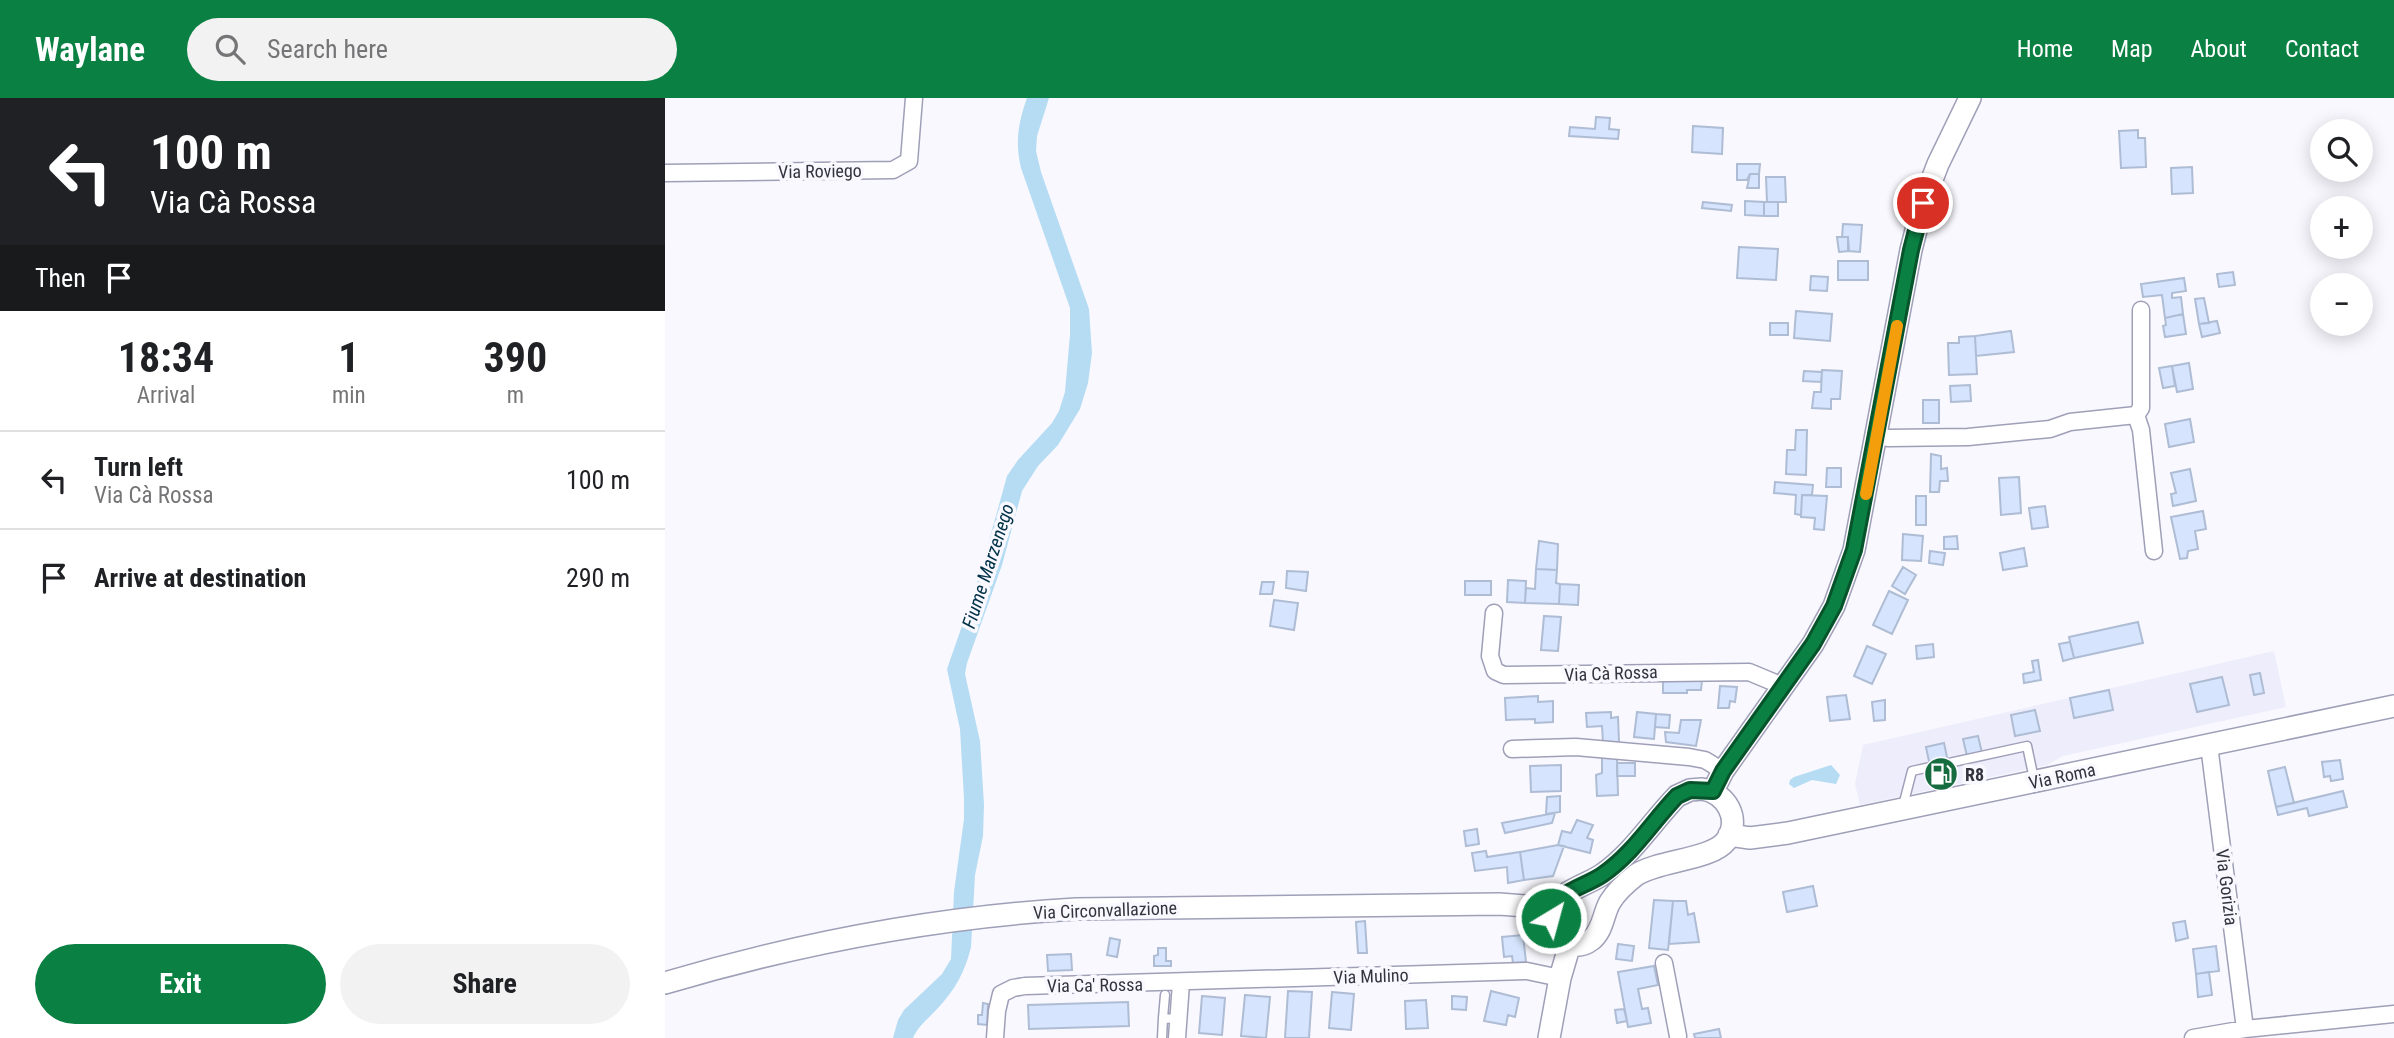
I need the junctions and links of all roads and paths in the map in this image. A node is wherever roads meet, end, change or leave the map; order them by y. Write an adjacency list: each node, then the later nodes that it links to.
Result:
1 (914, 98): 3 (street, Via Roviego)
2 (1970, 98): 6 (main road)
3 (665, 173)
4 (2141, 310): 5 (street)
5 (2136, 415): 6 (street); 7 (street)
6 (1876, 435): 9 (main road)
7 (2154, 551)
8 (1494, 613): 9 (street, Via Cà Rossa)
9 (1782, 689): 13 (main road)
10 (2394, 706): 11 (main road, Via Roma)
11 (2209, 745): 14 (main road, Via Roma); 27 (street, Via Gorizia)
12 (1511, 748): 13 (street)
13 (1723, 771): 15 (main road)
14 (2035, 782): 16 (main road, Via Roma); 16 (lane)
15 (1713, 791): 17 (main road); 18 (main road)
16 (1902, 809): 17 (main road, Via Roma)
17 (1729, 835): 19 (main road)
18 (1553, 910): 19 (main road); 22 (main road, Via Circonvallazione)
19 (1570, 944): 21 (main road)
20 (1664, 963): 28 (street)
21 (1560, 978): 23 (street, Via Mulino); 32 (main road)
22 (665, 983)
23 (1181, 983): 26 (street); 29 (street, Via Ca' Rossa)
24 (1165, 995): 26 (lane)
25 (2394, 1014): 27 (street)
26 (1171, 1019): 30 (lane); 31 (street)
27 (2245, 1029): 33 (street)
28 (1675, 1037)
29 (995, 1038)
30 (1162, 1038)
31 (1177, 1038)
32 (1549, 1038)
33 (2193, 1038)

